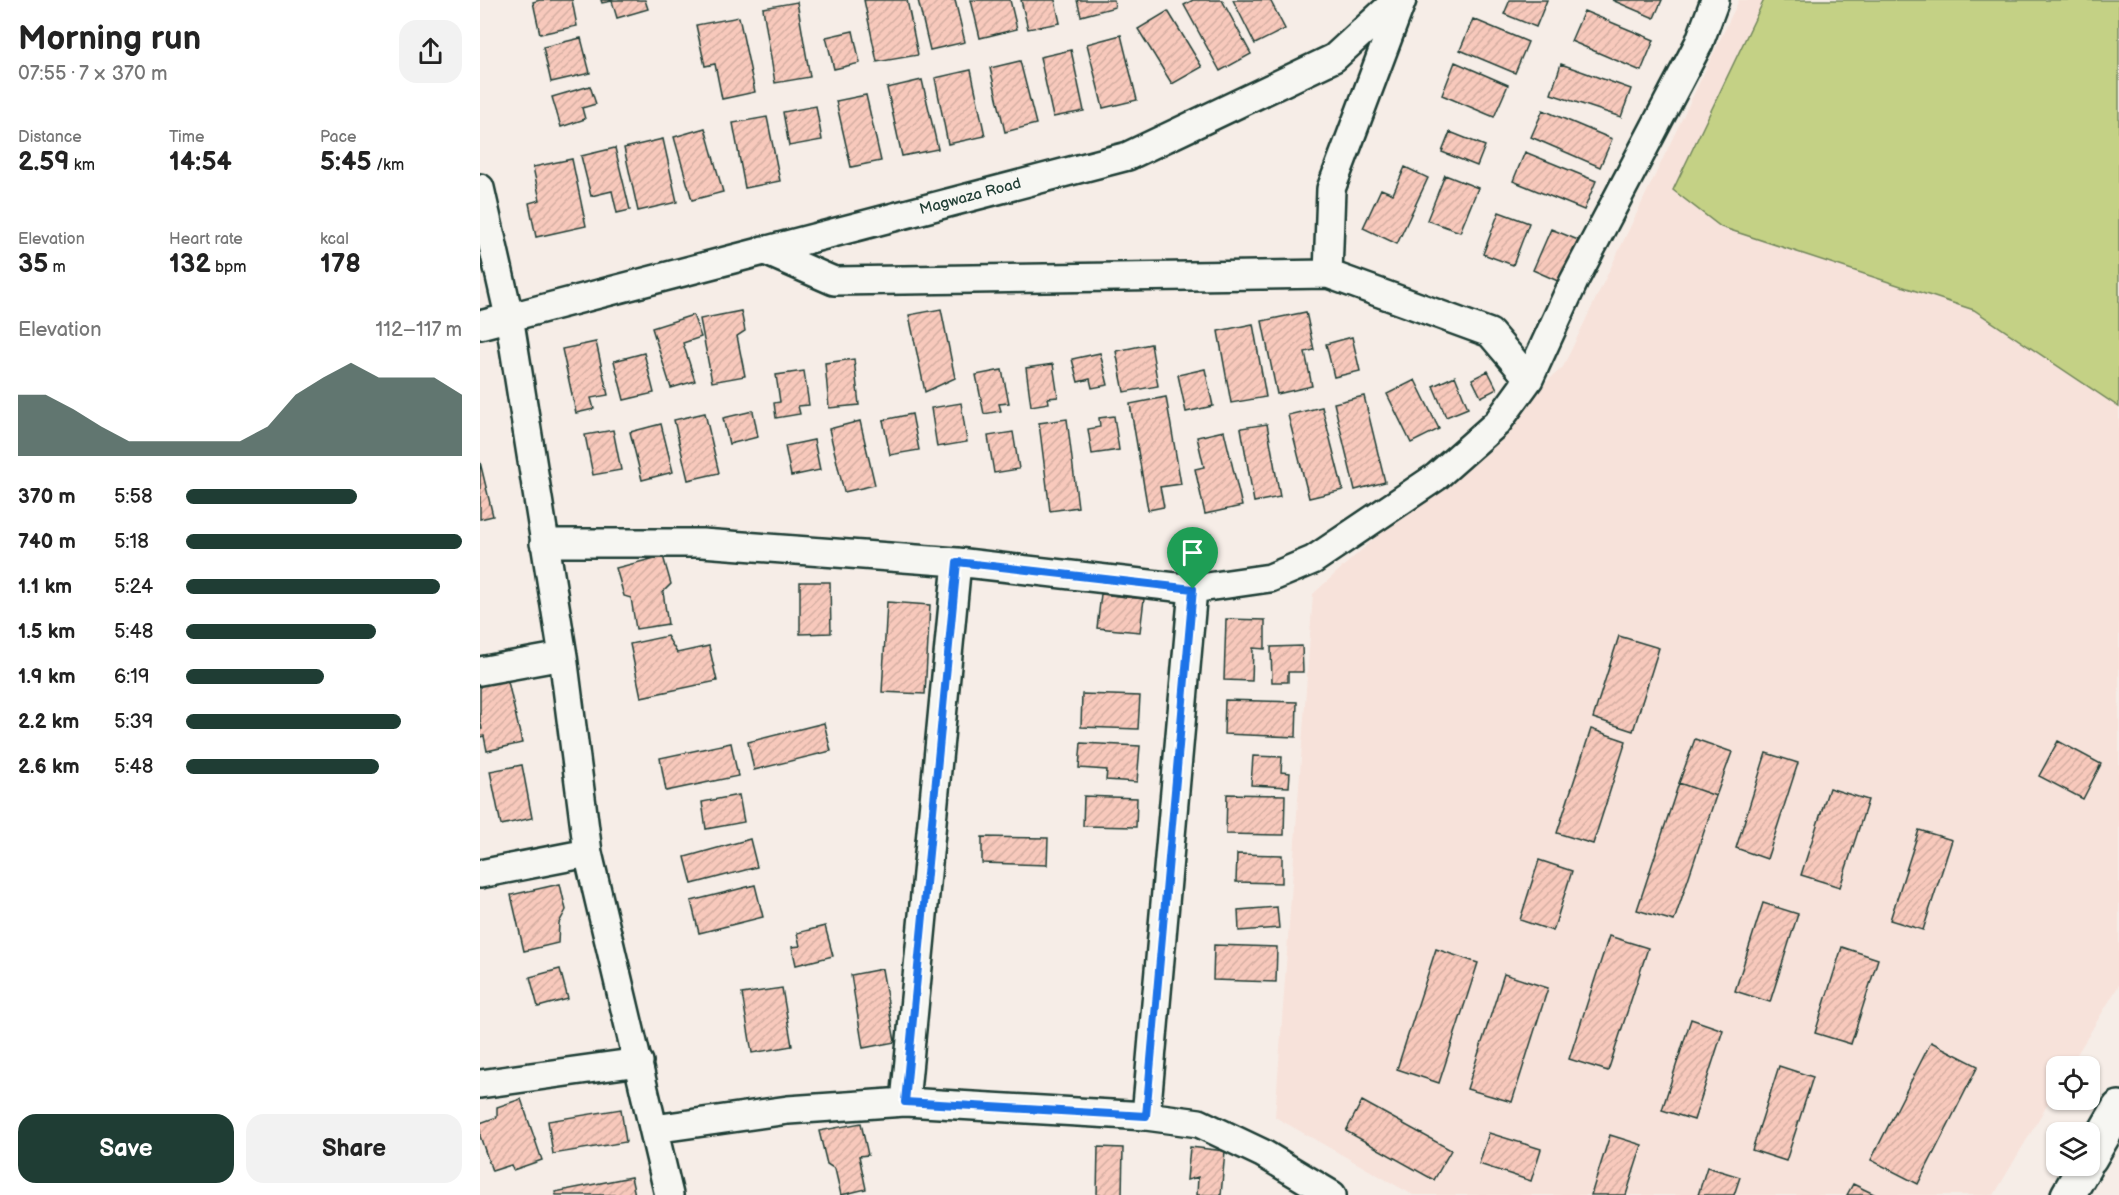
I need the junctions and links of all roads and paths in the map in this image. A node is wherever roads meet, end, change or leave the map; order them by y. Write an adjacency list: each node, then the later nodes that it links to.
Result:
1 (1400, 0): 4 (street, Magwaza Road); 5 (street)
2 (1715, 0): 8 (street)
3 (480, 188): 6 (street)
4 (763, 250): 5 (street); 6 (street, Magwaza Road)
5 (1328, 274): 8 (street)
6 (509, 316): 7 (street, Magwaza Road); 9 (street)
7 (480, 325)
8 (1529, 379): 11 (street)
9 (544, 543): 10 (street); 12 (street)
10 (957, 562): 11 (street); 18 (street)
11 (1193, 589): 20 (street)
12 (562, 656): 13 (street); 14 (street)
13 (480, 672)
14 (588, 853): 15 (street); 16 (street)
15 (480, 874)
16 (639, 1062): 17 (street); 21 (street)
17 (480, 1084)
18 (905, 1102): 20 (street); 21 (street)
19 (2119, 1108): 22 (street)
20 (1146, 1116): 25 (street)
21 (654, 1128): 24 (street)
22 (2100, 1141)
23 (2079, 1176): 26 (street)
24 (669, 1195)
25 (1332, 1195)
26 (2068, 1195)

